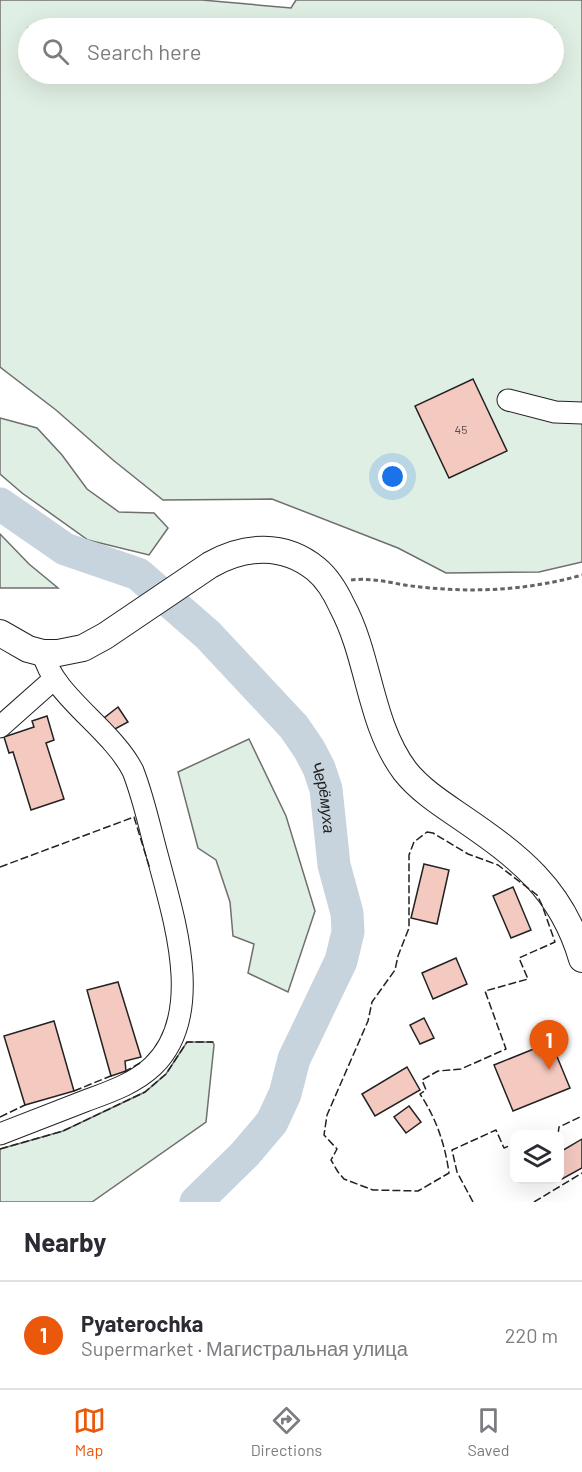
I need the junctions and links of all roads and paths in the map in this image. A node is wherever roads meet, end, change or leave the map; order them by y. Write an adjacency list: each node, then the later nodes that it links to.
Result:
1 (508, 400): 2 (street)
2 (582, 413)
3 (582, 575): 4 (path)
4 (329, 584): 6 (main road); 9 (main road)
5 (0, 633): 6 (main road)
6 (44, 653): 7 (street)
7 (54, 679): 8 (street); 11 (street)
8 (0, 727)
9 (577, 922): 10 (main road)
10 (582, 959)
11 (0, 1134)

